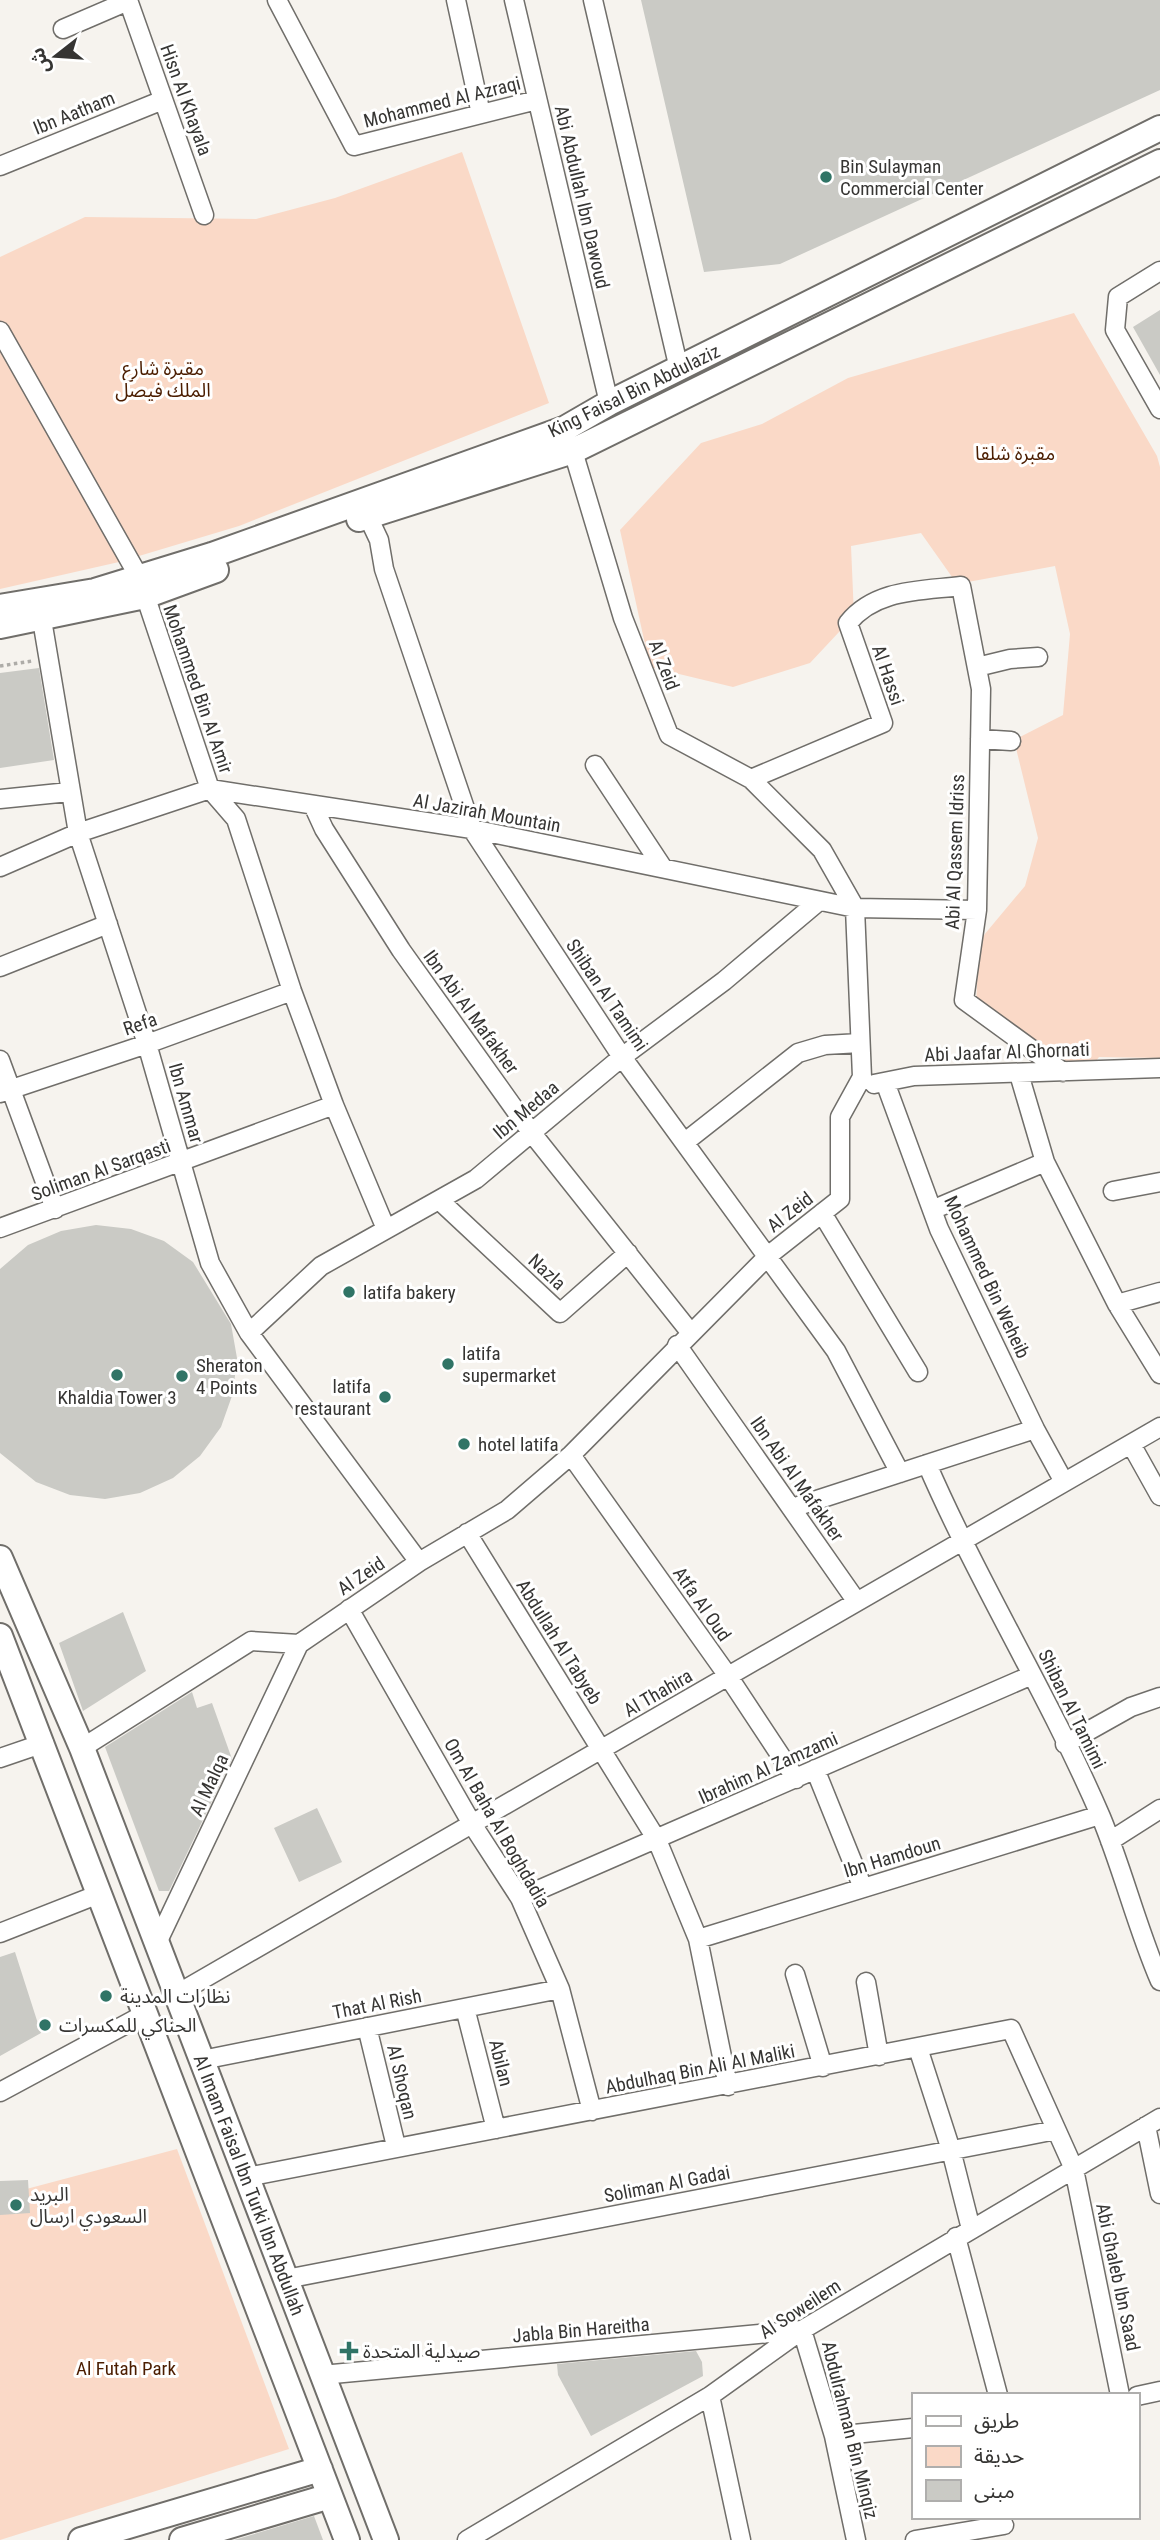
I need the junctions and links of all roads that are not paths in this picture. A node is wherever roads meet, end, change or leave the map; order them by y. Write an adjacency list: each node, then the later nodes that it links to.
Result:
1 (128, 0): 6 (street); 7 (street, Hisn Al Khayala)
2 (277, 0): 9 (street, Mohammed Al Azraqi)
3 (456, 0): 9 (street)
4 (514, 0): 8 (street, Abi Abdullah Ibn Dawoud)
5 (593, 0): 16 (street)
6 (62, 29)
7 (163, 100): 12 (street, Ibn Aatham); 13 (street, Hisn Al Khayala)
8 (537, 100): 9 (street, Mohammed Al Azraqi); 17 (street, Abi Abdullah Ibn Dawoud)
9 (481, 114)
10 (1160, 128): 16 (street, King Faisal Bin Abdulaziz)
11 (1160, 162): 19 (street, King Faisal Bin Abdulaziz)
12 (0, 166)
13 (204, 215)
14 (1160, 271): 18 (street)
15 (0, 331): 22 (street, Mohammed Bin Al Amir)
16 (679, 369): 17 (street, King Faisal Bin Abdulaziz)
17 (609, 403): 20 (street, King Faisal Bin Abdulaziz)
18 (1160, 409)
19 (573, 451): 20 (street, King Faisal Bin Abdulaziz); 31 (street, Al Zeid)
20 (364, 508): 22 (street, King Faisal Bin Abdulaziz); 36 (street, Shiban Al Tamimi)
21 (961, 586): 27 (street, Abi Al Qassem Idriss); 31 (street, Al Hassi)
22 (142, 587): 24 (street, King Faisal Bin Abdulaziz); 32 (street, Mohammed Bin Al Amir)
23 (0, 607): 24 (street, King Faisal Bin Abdulaziz)
24 (40, 610): 25 (street, King Faisal Bin Abdulaziz); 33 (street, Ibn Ammar)
25 (0, 626)
26 (1038, 657): 27 (street)
27 (977, 667): 28 (street, Abi Al Qassem Idriss)
28 (980, 739): 29 (street); 42 (street, Abi Al Qassem Idriss)
29 (1011, 741)
30 (595, 765): 39 (street)
31 (751, 779): 41 (street, Al Zeid)
32 (210, 789): 35 (street, Al Jazirah Mountain); 37 (street, Al Jazirah Mountain); 45 (street, Mohammed Bin Al Amir)
33 (69, 792): 34 (street); 37 (street, Ibn Ammar)
34 (0, 799)
35 (313, 805): 36 (street, Al Jazirah Mountain); 57 (street, Ibn Abi Al Mafakher)
36 (472, 829): 39 (street, Al Jazirah Mountain); 48 (street, Shiban Al Tamimi)
37 (78, 833): 38 (street, Al Jazirah Mountain); 43 (street, Ibn Ammar)
38 (0, 867)
39 (663, 868): 40 (street, Al Jazirah Mountain)
40 (819, 901): 41 (street, Al Jazirah Mountain); 48 (street, Ibn Medaa)
41 (855, 908): 42 (street, Al Jazirah Mountain); 46 (street, Al Zeid)
42 (976, 910): 51 (street, Abi Al Qassem Idriss)
43 (107, 923): 44 (street); 47 (street, Ibn Ammar)
44 (0, 967)
45 (292, 991): 47 (street, Refa); 56 (street, Mohammed Bin Al Amir)
46 (860, 1043): 54 (street, Al Zeid); 58 (street)
47 (147, 1044): 55 (street, Refa); 60 (street, Ibn Ammar)
48 (622, 1057): 57 (street, Ibn Medaa); 58 (street, Shiban Al Tamimi)
49 (0, 1060): 55 (street)
50 (1160, 1068): 51 (street, Abi Jaafar Al Ghornati)
51 (1063, 1072): 52 (street, Abi Jaafar Al Ghornati)
52 (1019, 1074): 53 (street, Abi Jaafar Al Ghornati); 59 (street)
53 (885, 1082): 54 (street, Abi Jaafar Al Ghornati); 65 (street, Mohammed Bin Weheib)
54 (856, 1088): 66 (street, Al Zeid)
55 (5, 1091): 64 (street)
56 (334, 1105): 60 (street, Soliman Al Sarqasti); 68 (street, Mohammed Bin Al Amir)
57 (531, 1132): 63 (street, Ibn Medaa); 69 (street, Ibn Abi Al Mafakher)
58 (685, 1142): 70 (street, Shiban Al Tamimi)
59 (1045, 1162): 65 (street); 72 (street)
60 (181, 1164): 64 (street, Soliman Al Sarqasti); 74 (street, Ibn Ammar)
61 (1160, 1182): 62 (street)
62 (1113, 1191)
63 (439, 1200): 68 (street, Ibn Medaa); 69 (street, Nazla)
64 (55, 1209): 67 (street, Soliman Al Sarqasti)
65 (932, 1210): 79 (street, Mohammed Bin Weheib)
66 (822, 1213): 70 (street, Al Zeid); 76 (street)
67 (0, 1228)
68 (386, 1229): 74 (street, Ibn Medaa)
69 (628, 1253): 73 (street, Ibn Abi Al Mafakher)
70 (769, 1255): 73 (street, Al Zeid); 83 (street, Shiban Al Tamimi)
71 (1160, 1292): 72 (street)
72 (1117, 1304): 77 (street)
73 (690, 1332): 75 (street, Al Zeid)
74 (249, 1333): 90 (street, Ibn Ammar)
75 (677, 1345): 81 (street, Al Zeid); 86 (street, Ibn Abi Al Mafakher)
76 (918, 1372)
77 (1160, 1374)
78 (1160, 1427): 80 (street, Al Thahira)
79 (1035, 1429): 82 (street); 84 (street, Mohammed Bin Weheib)
80 (1130, 1444): 84 (street, Al Thahira); 85 (street)
81 (571, 1455): 87 (street, Al Zeid); 96 (street, Atfa Al Oud)
82 (926, 1465): 83 (street); 88 (street, Shiban Al Tamimi)
83 (900, 1473): 86 (street)
84 (1065, 1482): 88 (street, Al Thahira)
85 (1160, 1496)
86 (792, 1508): 91 (street, Ibn Abi Al Mafakher)
87 (467, 1533): 90 (street, Al Zeid); 101 (street, Abdullah Al Tabyeb)
88 (961, 1542): 91 (street, Al Thahira); 95 (street, Shiban Al Tamimi)
89 (0, 1558): 100 (street, Al Imam Faisal Ibn Turki Ibn Abdullah)
90 (419, 1562): 92 (street, Al Zeid)
91 (857, 1602): 96 (street, Al Thahira)
92 (349, 1609): 94 (street, Al Zeid); 107 (street, Om Al Baha Al Boghdadia)
93 (0, 1636): 98 (street, Al Imam Faisal Ibn Turki Ibn Abdullah)
94 (299, 1644): 100 (street); 115 (street, Al Malqa)
95 (1032, 1675): 99 (street, Shiban Al Tamimi); 103 (street, Ibrahim Al Zamzami)
96 (728, 1676): 101 (street, Al Thahira); 104 (street, Atfa Al Oud)
97 (1160, 1697): 99 (street)
98 (44, 1743): 102 (street); 111 (street, Al Imam Faisal Ibn Turki Ibn Abdullah)
99 (1065, 1744): 106 (street, Shiban Al Tamimi)
100 (82, 1748): 115 (street, Al Imam Faisal Ibn Turki Ibn Abdullah)
101 (602, 1749): 107 (street, Al Thahira); 108 (street, Abdullah Al Tabyeb)
102 (0, 1758)
103 (815, 1769): 104 (street, Ibrahim Al Zamzami); 110 (street)
104 (796, 1779): 108 (street, Ibrahim Al Zamzami)
105 (1160, 1810): 109 (street)
106 (1100, 1815): 109 (street, Shiban Al Tamimi); 110 (street, Ibn Hamdoun)
107 (472, 1824): 112 (street, Om Al Baha Al Boghdadia); 120 (street, Al Thahira)
108 (657, 1840): 112 (street, Ibrahim Al Zamzami); 114 (street, Abdullah Al Tabyeb)
109 (1110, 1841): 117 (street, Shiban Al Tamimi)
110 (863, 1888): 114 (street, Ibn Hamdoun)
111 (99, 1894): 113 (street); 122 (street, Al Imam Faisal Ibn Turki Ibn Abdullah)
112 (520, 1898): 119 (street, Om Al Baha Al Boghdadia)
113 (0, 1933)
114 (698, 1939): 128 (street, Abdullah Al Tabyeb)
115 (157, 1943): 120 (street, Al Imam Faisal Ibn Turki Ibn Abdullah)
116 (795, 1974): 127 (street)
117 (1160, 1981)
118 (866, 1982): 125 (street)
119 (560, 1989): 121 (street, That Al Rish); 130 (street, Om Al Baha Al Boghdadia)
120 (177, 1994): 126 (street, Al Imam Faisal Ibn Turki Ibn Abdullah)
121 (466, 2008): 123 (street, That Al Rish); 132 (street, Abilan)
122 (145, 2014): 129 (street); 150 (street, Al Imam Faisal Ibn Turki Ibn Abdullah)
123 (367, 2027): 126 (street, That Al Rish); 134 (street, Al Shoqan)
124 (918, 2048): 125 (street, Abdulhaq Bin Ali Al Maliki); 133 (street, Abdulhaq Bin Ali Al Maliki); 135 (street)
125 (879, 2056): 127 (street, Abdulhaq Bin Ali Al Maliki)
126 (202, 2060): 137 (street, Al Imam Faisal Ibn Turki Ibn Abdullah)
127 (823, 2067): 128 (street, Abdulhaq Bin Ali Al Maliki)
128 (728, 2086): 130 (street, Abdulhaq Bin Ali Al Maliki)
129 (0, 2092)
130 (592, 2111): 132 (street, Abdulhaq Bin Ali Al Maliki)
131 (1153, 2122): 136 (street, Al Soweilem); 138 (street)
132 (496, 2129): 134 (street, Abdulhaq Bin Ali Al Maliki)
133 (1056, 2130): 135 (street, Soliman Al Gadai); 136 (street, Abdulhaq Bin Ali Al Maliki)
134 (396, 2147): 137 (street, Abdulhaq Bin Ali Al Maliki)
135 (951, 2150): 139 (street); 140 (street, Soliman Al Gadai)
136 (1074, 2169): 139 (street, Al Soweilem); 145 (street, Abi Ghaleb Ibn Saad)
137 (247, 2177): 140 (street, Al Imam Faisal Ibn Turki Ibn Abdullah)
138 (1160, 2194)
139 (963, 2233): 141 (street, Al Soweilem); 144 (street)
140 (286, 2279): 142 (street, Al Imam Faisal Ibn Turki Ibn Abdullah)
141 (802, 2330): 142 (street, Jabla Bin Hareitha); 146 (street, Al Soweilem); 149 (street, Abdulrahman Bin Minqiz)
142 (322, 2375): 157 (street, Al Imam Faisal Ibn Turki Ibn Abdullah)
143 (1160, 2391): 147 (street)
144 (998, 2393)
145 (1120, 2393)
146 (710, 2396): 158 (street, Al Soweilem); 159 (street)
147 (1139, 2396)
148 (912, 2428): 149 (street)
149 (834, 2436): 160 (street, Abdulrahman Bin Minqiz)
150 (320, 2469): 151 (street, Al Imam Faisal Ibn Turki Ibn Abdullah); 154 (street)
151 (330, 2496): 153 (street); 156 (street, Al Imam Faisal Ibn Turki Ibn Abdullah)
152 (1003, 2527): 161 (street)
153 (217, 2535): 155 (street)
154 (81, 2540)
155 (182, 2540)
156 (347, 2540)
157 (386, 2540)
158 (467, 2540)
159 (741, 2540)
160 (856, 2540)
161 (915, 2540)

